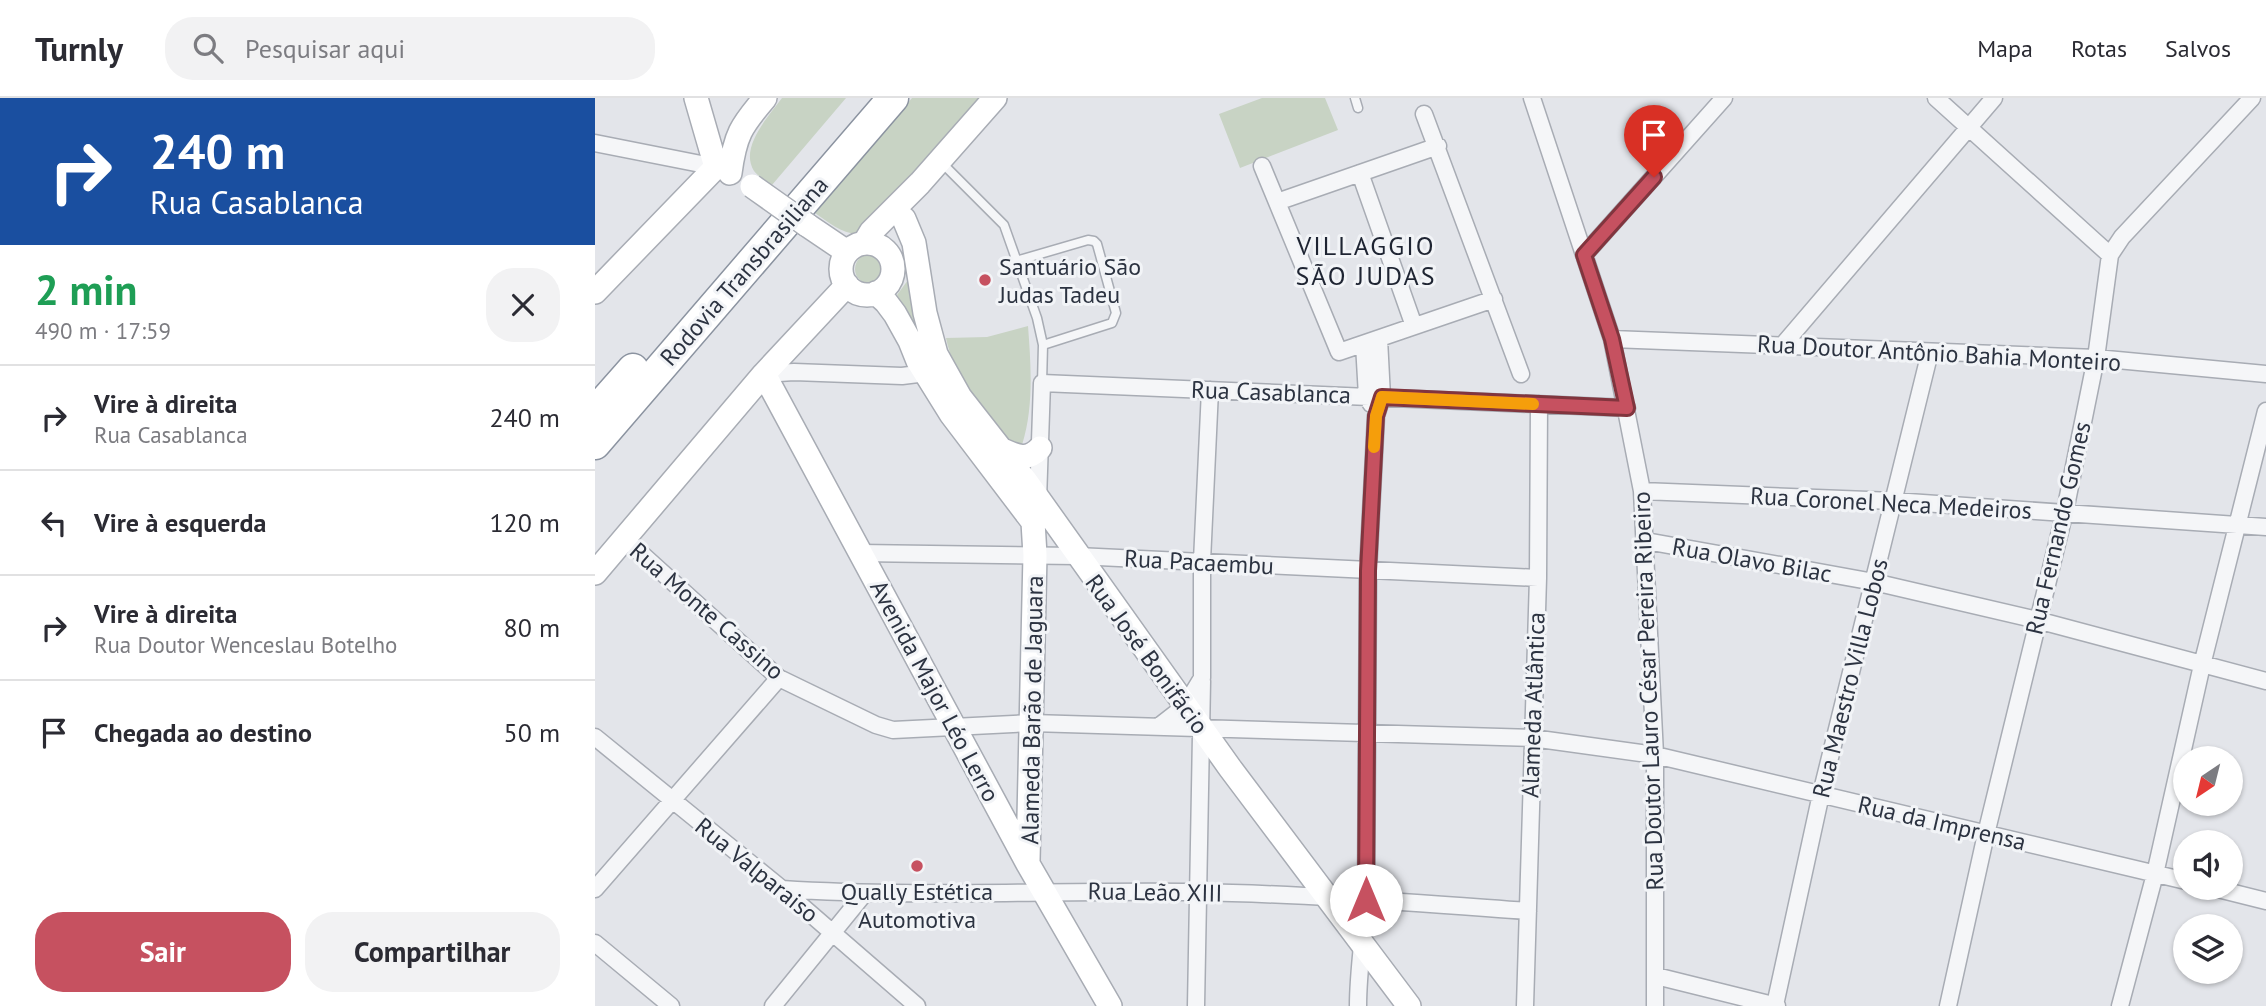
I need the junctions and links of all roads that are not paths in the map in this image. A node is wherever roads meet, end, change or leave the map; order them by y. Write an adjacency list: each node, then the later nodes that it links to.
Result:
1 (765, 98): 14 (street)
2 (866, 98): 52 (highway, Rodovia Transbrasiliana)
3 (893, 98): 53 (highway, Rodovia Transbrasiliana)
4 (995, 98): 18 (street)
5 (1355, 98): 11 (lane)
6 (1532, 98): 26 (street, Rua Doutor Lauro César Pereira Ribeiro)
7 (1724, 98): 26 (street)
8 (1935, 98): 15 (street)
9 (1994, 98): 15 (street)
10 (2252, 98): 27 (street, Rua Fernando Gomes)
11 (1358, 108)
12 (699, 109): 14 (street); 20 (street)
13 (1425, 114): 17 (street)
14 (743, 124): 20 (street)
15 (1969, 128): 27 (street); 39 (street)
16 (595, 143): 20 (street)
17 (1438, 146): 21 (street); 34 (street)
18 (940, 160): 22 (street); 28 (lane)
19 (1262, 166): 23 (street)
20 (723, 170): 25 (street, bridge); 32 (street)
21 (1360, 173): 23 (street); 35 (street)
22 (920, 183): 24 (street); 25 (street)
23 (1277, 202): 37 (street)
24 (904, 219): 29 (street); 30 (street, Rua José Bonifácio)
25 (856, 247): 29 (street); 31 (street)
26 (1584, 255): 36 (street, Rua Doutor Lauro César Pereira Ribeiro)
27 (2110, 255): 41 (street, Rua Fernando Gomes)
28 (1016, 261): 38 (lane); 38 (lane)
29 (893, 262): 30 (street); 33 (street)
30 (920, 284): 42 (street, Rua José Bonifácio)
31 (847, 285): 33 (street); 43 (street)
32 (595, 292)
33 (876, 293): 42 (street, Rua José Bonifácio)
34 (1494, 299): 35 (street); 44 (street)
35 (1414, 327): 37 (street)
36 (1612, 339): 39 (street, Rua Doutor Antônio Bahia Monteiro); 50 (street, Rua Doutor Lauro César Pereira Ribeiro)
37 (1372, 341): 48 (street)
38 (1043, 345): 46 (lane)
39 (1782, 346): 40 (street, Rua Doutor Antônio Bahia Monteiro)
40 (1930, 352): 41 (street, Rua Doutor Antônio Bahia Monteiro); 58 (street, Rua Maestro Villa Lobos)
41 (2096, 358): 45 (street, Rua Doutor Antônio Bahia Monteiro); 59 (street, Rua Fernando Gomes)
42 (930, 362): 43 (street); 55 (street, Rua José Bonifácio); 65 (street, Rua José Bonifácio)
43 (764, 374): 62 (street); 64 (street, Avenida Major Léo Lerro)
44 (1521, 374)
45 (2266, 374)
46 (1042, 383): 47 (street, Rua Casablanca); 54 (street)
47 (1210, 390): 48 (street, Rua Casablanca); 67 (street)
48 (1375, 396): 49 (street, Rua Casablanca); 68 (street)
49 (1539, 404): 50 (street, Rua Casablanca); 70 (street, Alameda Atlântica)
50 (1627, 408): 56 (street, Rua Doutor Lauro César Pereira Ribeiro)
51 (2266, 411): 60 (street)
52 (595, 412)
53 (595, 444)
54 (1040, 447): 55 (street); 57 (street)
55 (1000, 449): 57 (street, Rua José Bonifácio)
56 (1642, 491): 58 (street, Rua Coronel Neca Medeiros); 63 (street, Rua Doutor Lauro César Pereira Ribeiro)
57 (1038, 500): 66 (street, Rua José Bonifácio)
58 (1894, 501): 59 (street, Rua Coronel Neca Medeiros); 71 (street, Rua Maestro Villa Lobos)
59 (2065, 511): 60 (street, Rua Coronel Neca Medeiros); 72 (street, Rua Fernando Gomes)
60 (2239, 524): 61 (street, Rua Coronel Neca Medeiros); 73 (street)
61 (2266, 527)
62 (624, 538): 69 (street); 74 (street, Rua Monte Cassino)
63 (1646, 541): 71 (street, Rua Olavo Bilac); 85 (street, Rua Doutor Lauro César Pereira Ribeiro)
64 (860, 553): 65 (street, Rua Pacaembu); 79 (street, Avenida Major Léo Lerro)
65 (1035, 555): 66 (street, Rua Pacaembu); 78 (street, Alameda Barão de Jaguara)
66 (1077, 556): 67 (street, Rua Pacaembu); 77 (street, Rua José Bonifácio)
67 (1202, 561): 68 (street, Rua Pacaembu); 75 (street)
68 (1368, 571): 70 (street, Rua Pacaembu); 82 (street)
69 (595, 573)
70 (1538, 578): 84 (street, Alameda Atlântica)
71 (1874, 582): 72 (street, Rua Olavo Bilac); 86 (street, Rua Maestro Villa Lobos)
72 (2037, 620): 73 (street, Rua Olavo Bilac); 88 (street, Rua Fernando Gomes)
73 (2202, 665): 76 (street, Rua Olavo Bilac); 90 (street)
74 (779, 678): 79 (street, Rua Monte Cassino); 87 (street)
75 (1202, 678): 77 (street); 81 (street)
76 (2266, 681)
77 (1185, 706): 80 (street); 81 (street, Rua José Bonifácio)
78 (1033, 723): 79 (street, Rua Monte Cassino); 80 (street, Rua Monte Cassino); 89 (street, Alameda Barão de Jaguara)
79 (954, 725): 89 (street, Avenida Major Léo Lerro)
80 (1157, 727): 81 (street, Rua Monte Cassino)
81 (1202, 729): 82 (street, Rua Monte Cassino); 95 (street); 98 (street, Rua José Bonifácio)
82 (1366, 734): 84 (street, Rua Monte Cassino); 99 (street)
83 (595, 737): 87 (street, Rua Valparaiso)
84 (1532, 738): 85 (street, Rua da Imprensa); 101 (street, Alameda Atlântica)
85 (1655, 755): 86 (street, Rua da Imprensa); 105 (street, Rua Doutor Lauro César Pereira Ribeiro)
86 (1821, 794): 88 (street, Rua da Imprensa); 115 (street, Rua Maestro Villa Lobos)
87 (671, 801): 92 (street); 93 (street, Rua Valparaiso)
88 (1986, 834): 90 (street, Rua da Imprensa); 116 (street, Rua Fernando Gomes)
89 (1028, 864): 94 (street, Avenida Major Léo Lerro)
90 (2155, 874): 91 (street, Rua da Imprensa); 117 (street)
91 (2173, 878)
92 (595, 889)
93 (782, 889): 96 (street, Rua Leão XIII); 102 (street, Rua Valparaiso)
94 (1044, 891): 95 (street, Rua Leão XIII); 96 (street, Rua Leão XIII); 109 (street, Avenida Major Léo Lerro)
95 (1196, 892): 98 (street, Rua Leão XIII); 110 (street)
96 (865, 894): 102 (street)
97 (2243, 895): 100 (street)
98 (1327, 896): 99 (street, Rua Leão XIII); 104 (street, Rua José Bonifácio)
99 (1366, 900): 101 (street, Rua Leão XIII); 104 (street)
100 (2266, 901)
101 (1528, 911): 113 (street, Alameda Atlântica)
102 (834, 934): 107 (street); 108 (street, Rua Valparaiso)
103 (595, 943): 106 (street)
104 (1364, 945): 111 (street); 112 (street, Rua José Bonifácio)
105 (1655, 976): 114 (street, Rua Doutor Lauro César Pereira Ribeiro); 115 (street)
106 (671, 1006)
107 (773, 1006)
108 (917, 1006)
109 (1109, 1006)
110 (1196, 1006)
111 (1358, 1006)
112 (1409, 1006)
113 (1525, 1006)
114 (1655, 1006)
115 (1776, 1006)
116 (1948, 1006)
117 (2120, 1006)

